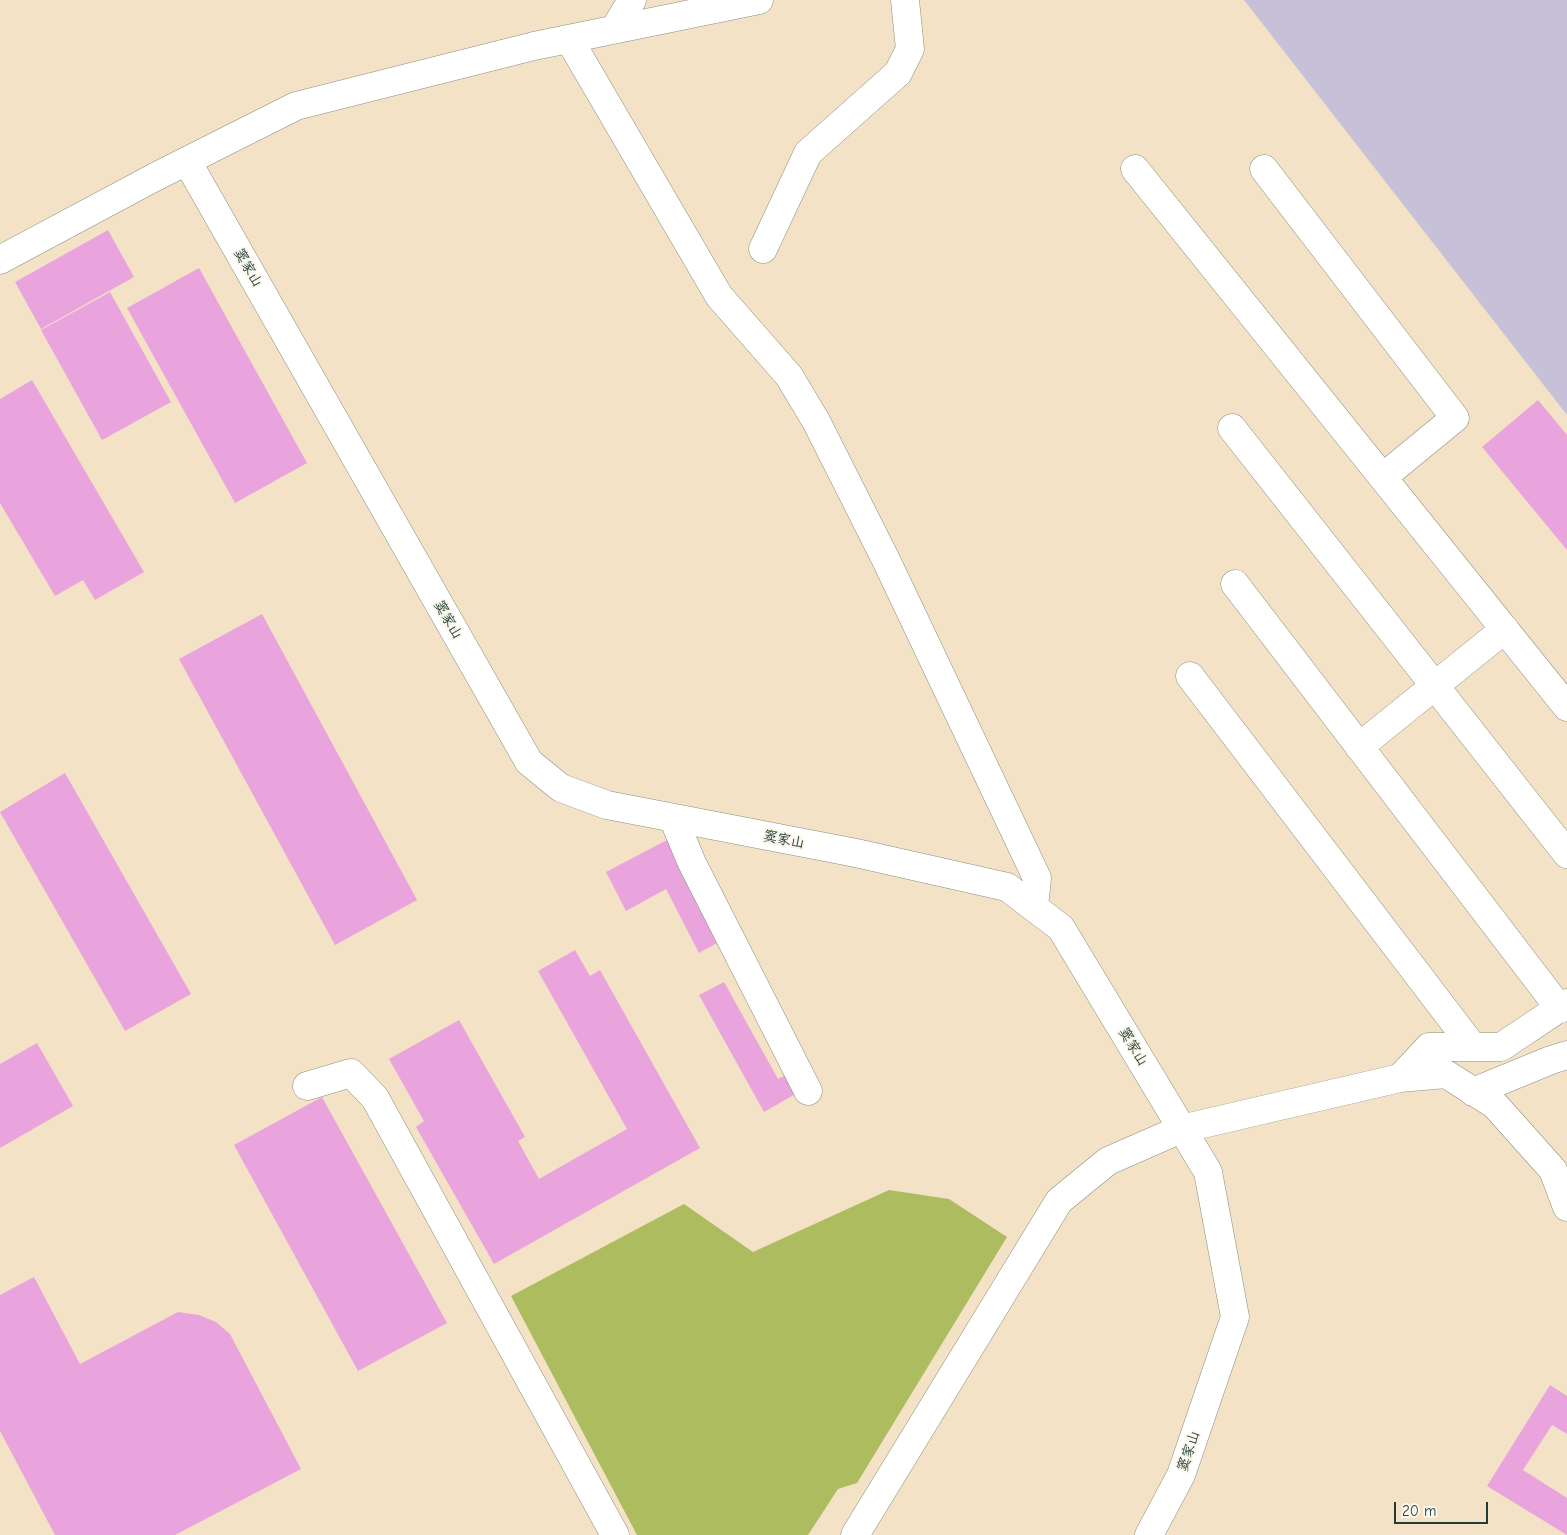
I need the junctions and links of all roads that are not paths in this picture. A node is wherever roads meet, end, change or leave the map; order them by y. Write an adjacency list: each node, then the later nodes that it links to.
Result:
1 (632, 0): 4 (street)
2 (759, 0): 4 (street)
3 (905, 0): 9 (street)
4 (614, 30): 5 (street)
5 (569, 39): 6 (street); 21 (street)
6 (187, 161): 10 (street); 19 (street, 窦家山)
7 (1135, 169): 12 (street)
8 (1264, 169): 12 (street)
9 (763, 249)
10 (0, 260)
11 (1232, 428): 16 (street)
12 (1383, 477): 14 (street)
13 (1235, 584): 18 (street)
14 (1504, 629): 16 (street); 17 (street)
15 (1190, 676): 23 (street)
16 (1434, 686): 18 (street); 20 (street)
17 (1567, 707)
18 (1358, 747): 22 (street)
19 (673, 818): 21 (street, 窦家山); 27 (street)
20 (1567, 854)
21 (1034, 907): 29 (street, 窦家山)
22 (1564, 1006): 23 (street)
23 (1473, 1047): 25 (street)
24 (1567, 1056): 28 (street)
25 (1400, 1078): 28 (street); 29 (street)
26 (307, 1086): 31 (street)
27 (808, 1090)
28 (1473, 1092): 30 (street)
29 (1181, 1129): 32 (street); 33 (street, 窦家山)
30 (1567, 1206)
31 (615, 1535)
32 (855, 1535)
33 (1149, 1535)

